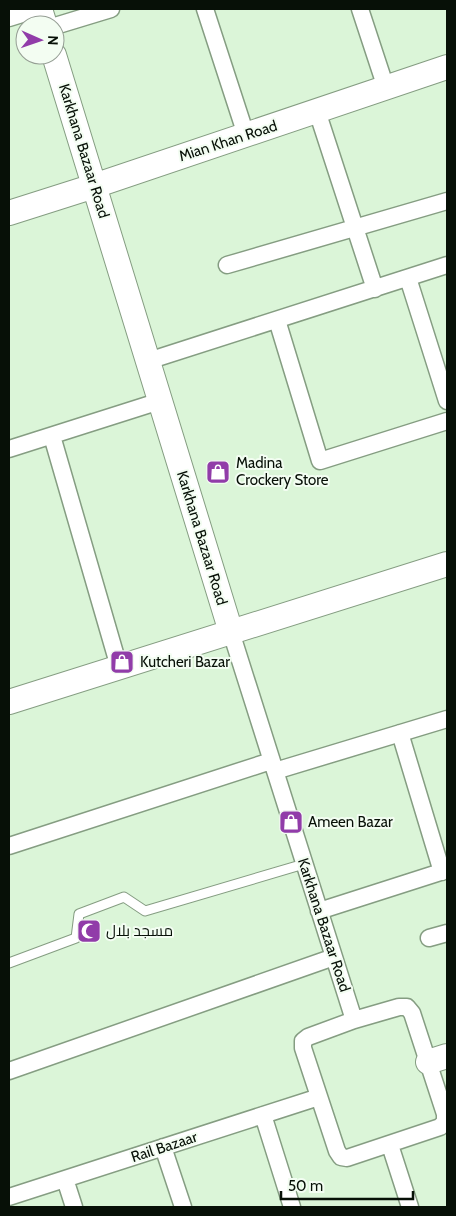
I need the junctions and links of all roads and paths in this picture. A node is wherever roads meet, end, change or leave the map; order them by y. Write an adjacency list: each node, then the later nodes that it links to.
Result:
1 (39, 9): 5 (street)
2 (111, 9): 6 (street)
3 (205, 9): 11 (street)
4 (360, 9): 9 (street)
5 (9, 18)
6 (65, 23)
7 (57, 65): 12 (street, Karkhana Bazaar Road)
8 (447, 67): 9 (street, Mian Khan Road)
9 (386, 88): 10 (street, Mian Khan Road)
10 (317, 111): 11 (street, Mian Khan Road); 15 (street)
11 (246, 135): 12 (street, Mian Khan Road)
12 (94, 186): 14 (street, Mian Khan Road); 21 (street, Karkhana Bazaar Road)
13 (447, 201): 15 (street)
14 (9, 213)
15 (355, 228): 16 (street); 19 (street)
16 (228, 265)
17 (447, 266): 18 (street)
18 (408, 278): 19 (street); 23 (street)
19 (375, 289): 20 (street)
20 (277, 320): 21 (street); 24 (street)
21 (148, 362): 22 (street, Karkhana Bazaar Road)
22 (160, 401): 25 (street); 28 (street, Karkhana Bazaar Road)
23 (447, 401)
24 (447, 421)
25 (52, 436): 26 (street); 29 (street)
26 (9, 449)
27 (447, 564): 28 (street)
28 (231, 632): 29 (street); 33 (street, Karkhana Bazaar Road)
29 (119, 667): 30 (street)
30 (9, 700)
31 (447, 719): 32 (street)
32 (400, 733): 33 (street); 36 (street)
33 (273, 766): 34 (street); 35 (street, Karkhana Bazaar Road)
34 (9, 846)
35 (304, 864): 37 (street, Karkhana Bazaar Road); 41 (lane)
36 (445, 871): 37 (street)
37 (319, 911): 40 (street, Karkhana Bazaar Road)
38 (447, 933): 39 (street)
39 (429, 938)
40 (334, 957): 42 (street, Karkhana Bazaar Road); 44 (street)
41 (9, 962)
42 (354, 1020): 43 (street); 45 (street)
43 (438, 1059): 47 (street)
44 (9, 1071)
45 (319, 1097): 46 (street, Rail Bazaar); 47 (street)
46 (263, 1115): 48 (street, Rail Bazaar); 53 (street)
47 (390, 1144): 54 (street)
48 (163, 1147): 49 (street, Rail Bazaar); 52 (street)
49 (65, 1178): 50 (street, Rail Bazaar); 51 (street)
50 (9, 1197)
51 (74, 1207)
52 (183, 1207)
53 (292, 1207)
54 (410, 1207)

